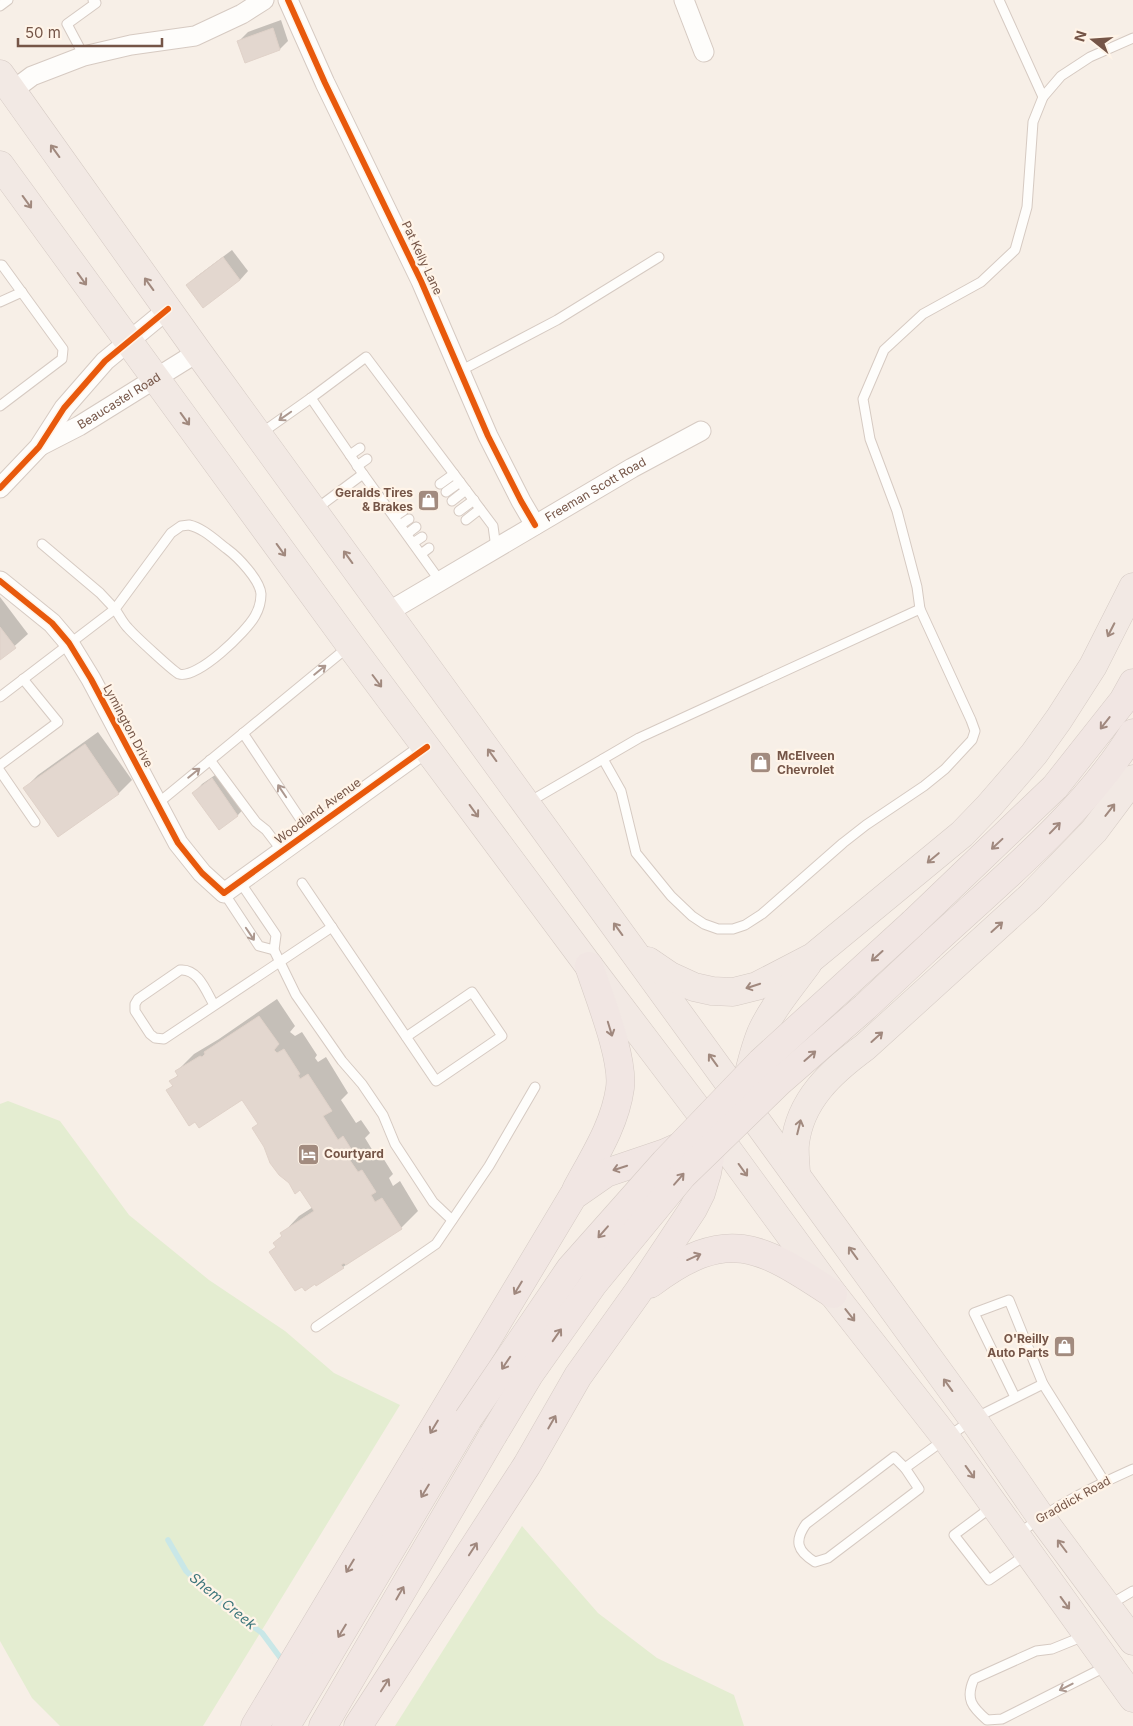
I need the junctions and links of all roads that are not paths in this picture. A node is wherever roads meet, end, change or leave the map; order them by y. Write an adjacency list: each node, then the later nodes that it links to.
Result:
1 (8, 0): 7 (lane)
2 (93, 0): 10 (lane)
3 (264, 0): 10 (street)
4 (288, 0): 21 (street, Pat Kelly Lane)
5 (684, 0): 9 (street)
6 (999, 0): 12 (lane)
7 (0, 6)
8 (1133, 38): 12 (lane)
9 (704, 52)
10 (84, 56): 11 (street)
11 (6, 82): 18 (highway, one-way to 11)
12 (1043, 97): 66 (lane)
13 (0, 165): 19 (highway, one-way to 19)
14 (659, 257): 21 (lane)
15 (0, 264): 16 (lane)
16 (22, 292): 17 (lane); 24 (lane)
17 (0, 302)
18 (168, 309): 19 (street, Beaucastel Road); 20 (highway)
19 (128, 341): 22 (highway); 31 (street, Beaucastel Road)
20 (198, 352): 22 (street, Beaucastel Road); 30 (highway)
21 (460, 371): 53 (street, Pat Kelly Lane)
22 (156, 379): 31 (street, Beaucastel Road); 69 (highway, one-way to 69)
23 (311, 398): 25 (lane); 30 (lane, one-way to 30); 33 (lane)
24 (0, 406)
25 (407, 412): 26 (lane); 27 (lane)
26 (399, 418)
27 (414, 421): 28 (lane); 37 (lane)
28 (406, 428)
29 (701, 431): 53 (street, Freeman Scott Road)
30 (259, 435): 46 (highway)
31 (39, 447): 40 (street, Beaucastel Road)
32 (360, 448): 33 (lane)
33 (350, 455): 35 (lane)
34 (367, 458): 35 (lane)
35 (357, 466): 36 (lane)
36 (363, 474): 46 (lane); 49 (lane)
37 (454, 474): 38 (lane); 39 (lane)
38 (460, 482): 41 (lane); 42 (lane)
39 (440, 484)
40 (0, 488)
41 (466, 490): 43 (lane); 44 (lane)
42 (446, 492)
43 (474, 500): 45 (lane); 48 (lane)
44 (452, 501)
45 (480, 509): 51 (lane); 60 (lane)
46 (314, 511): 67 (highway, one-way to 46)
47 (403, 511): 49 (lane)
48 (459, 511)
49 (394, 517): 52 (lane)
50 (409, 519): 52 (lane)
51 (466, 520)
52 (400, 525): 55 (lane)
53 (535, 525): 60 (street, Freeman Scott Road)
54 (416, 527): 55 (lane)
55 (407, 534): 57 (lane)
56 (422, 537): 57 (lane)
57 (413, 543): 61 (lane)
58 (42, 544): 65 (lane)
59 (429, 548): 61 (lane)
60 (496, 548): 63 (street, Freeman Scott Road)
61 (421, 554): 63 (lane)
62 (0, 581): 68 (street, Lymington Drive)
63 (440, 581): 67 (street, Freeman Scott Road)
64 (1133, 587): 92 (highway, one-way to 92)
65 (115, 609): 65 (lane); 68 (lane)
66 (920, 609): 76 (lane); 76 (lane)
67 (388, 612): 81 (highway, one-way to 67)
68 (69, 643): 70 (lane); 82 (street, Lymington Drive)
69 (350, 645): 74 (lane, one-way to 69); 75 (highway, one-way to 75)
70 (22, 679): 72 (lane); 78 (lane)
71 (1133, 684): 124 (highway, one-way to 124, bridge)
72 (0, 697)
73 (1133, 733): 125 (highway, one-way to 73, bridge)
74 (243, 734): 77 (lane); 84 (lane, one-way to 74)
75 (426, 747): 84 (street, Woodland Avenue); 94 (highway, one-way to 94)
76 (603, 758): 81 (lane)
77 (210, 760): 82 (lane, one-way to 77); 85 (lane)
78 (0, 764)
79 (0, 771): 83 (lane)
80 (1133, 778): 97 (highway, one-way to 80)
81 (527, 803): 91 (highway, one-way to 81)
82 (157, 804): 88 (street, Lymington Drive)
83 (35, 822)
84 (309, 832): 85 (street, Woodland Avenue)
85 (282, 851): 86 (street, Woodland Avenue)
86 (240, 882): 88 (street, Woodland Avenue); 90 (lane)
87 (302, 883): 89 (lane)
88 (224, 894): 90 (lane, one-way to 90)
89 (332, 927): 93 (lane); 96 (lane)
90 (274, 950): 93 (lane)
91 (634, 950): 92 (highway, one-way to 91); 99 (highway, one-way to 91)
92 (813, 958): 99 (highway)
93 (280, 962): 95 (lane); 103 (lane)
94 (589, 966): 100 (highway); 102 (highway, one-way to 102)
95 (214, 1005): 95 (lane)
96 (406, 1037): 96 (lane)
97 (839, 1067): 99 (highway); 101 (highway, one-way to 97)
98 (536, 1087): 103 (lane)
99 (742, 1100): 100 (highway); 101 (highway)
100 (714, 1131): 102 (highway, one-way to 102); 104 (highway); 105 (highway, one-way to 105)
101 (796, 1175): 109 (highway, one-way to 101)
102 (573, 1196): 123 (highway, one-way to 123)
103 (452, 1220): 106 (lane)
104 (638, 1292): 105 (highway, one-way to 105); 126 (highway, one-way to 104)
105 (833, 1294): 110 (highway, one-way to 110)
106 (316, 1327)
107 (1043, 1384): 108 (lane); 108 (lane); 113 (lane)
108 (1015, 1397): 109 (lane)
109 (973, 1419): 110 (lane); 115 (highway)
110 (946, 1438): 111 (lane); 114 (highway, one-way to 114)
111 (905, 1468): 111 (lane)
112 (1133, 1469): 113 (lane, Graddick Road)
113 (1104, 1481): 115 (lane, Graddick Road)
114 (994, 1505): 116 (highway); 116 (lane, Graddick Road)
115 (1040, 1516): 116 (lane, Graddick Road); 118 (highway, one-way to 115)
116 (1023, 1544): 119 (highway, one-way to 119)
117 (1133, 1591): 118 (lane)
118 (1107, 1606): 120 (highway)
119 (1088, 1634): 121 (highway); 121 (lane, one-way to 119)
120 (1133, 1641)
121 (1110, 1665): 122 (highway)
122 (1133, 1698)
123 (255, 1726)
124 (286, 1726)
125 (322, 1726)
126 (358, 1726)

